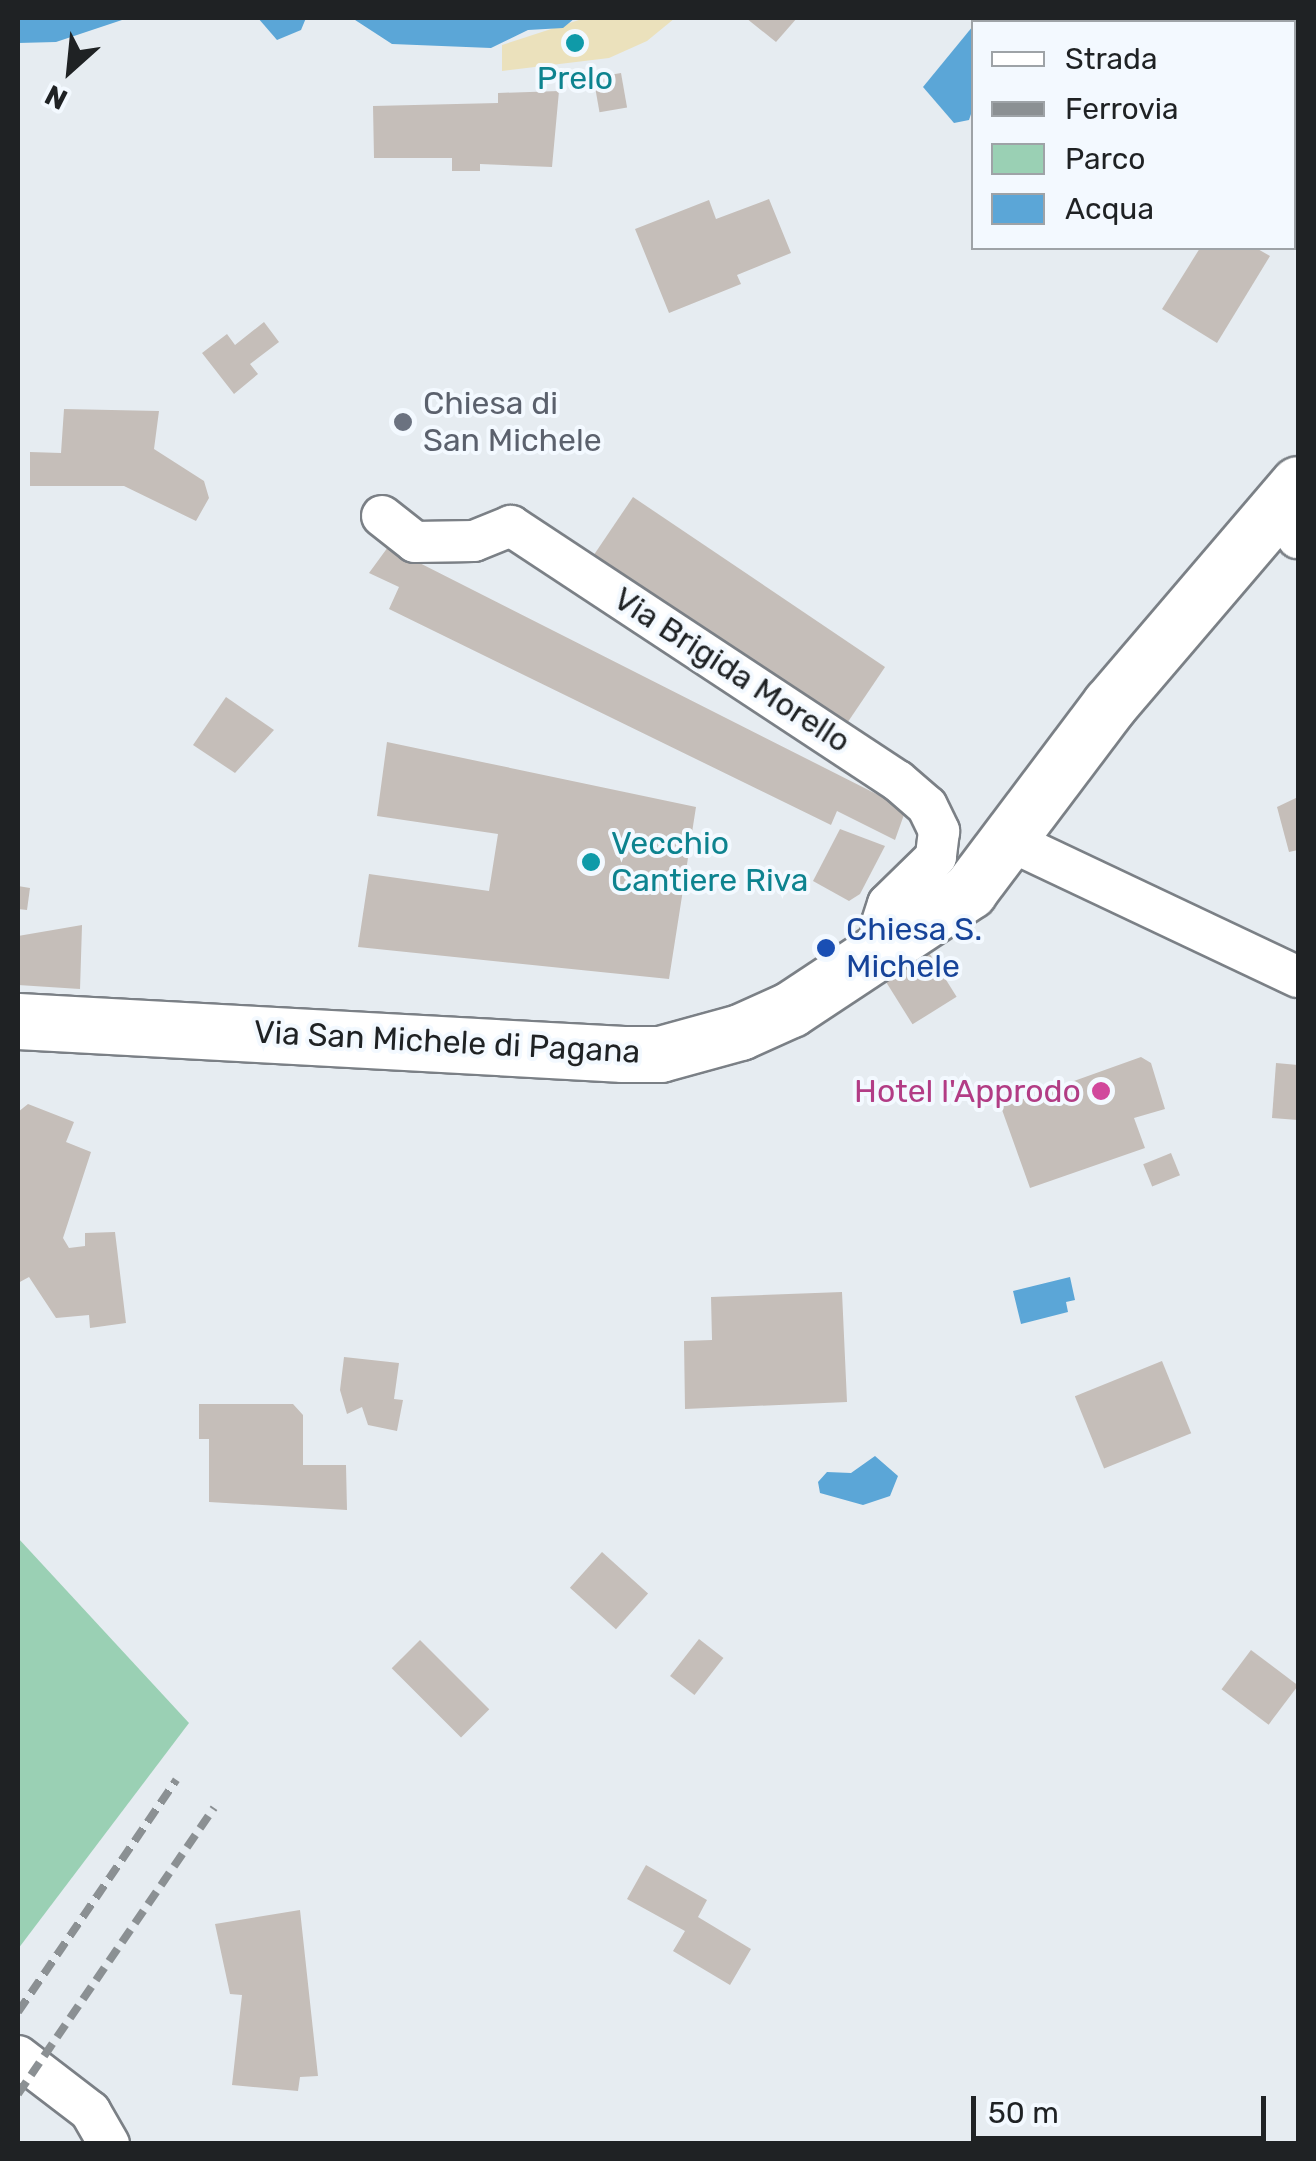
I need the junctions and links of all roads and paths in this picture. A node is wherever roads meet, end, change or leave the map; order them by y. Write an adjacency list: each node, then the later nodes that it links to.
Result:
1 (1291, 509): 3 (main road, Via San Michele di Pagana)
2 (382, 516): 4 (street, Via Brigida Morello)
3 (1010, 841): 4 (main road, Via San Michele di Pagana); 5 (street)
4 (885, 949): 6 (main road, Via San Michele di Pagana)
5 (1298, 977)
6 (18, 1021)
7 (18, 2056): 8 (street)
8 (109, 2144)

